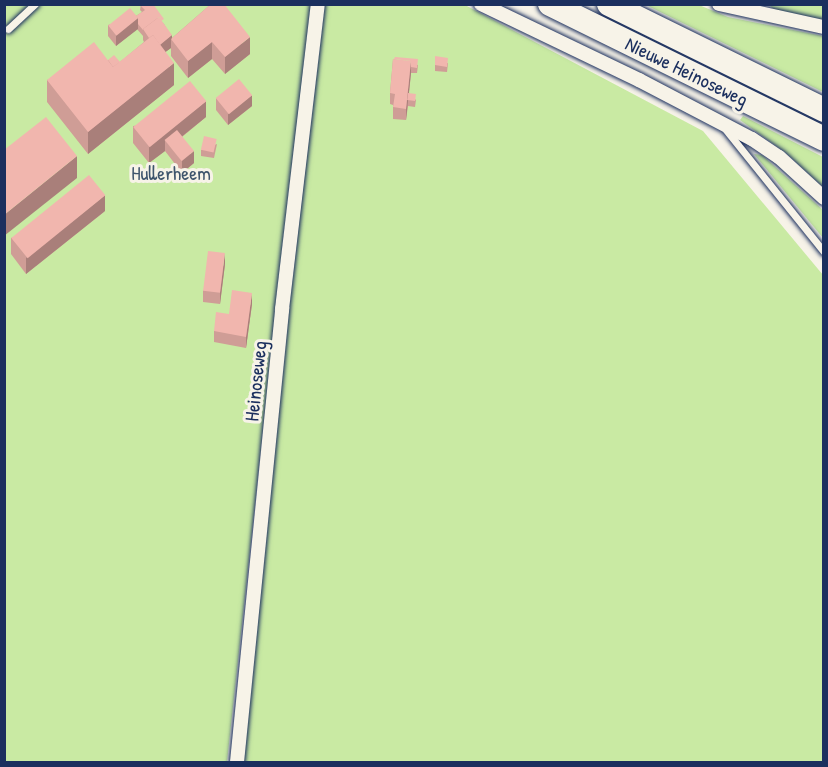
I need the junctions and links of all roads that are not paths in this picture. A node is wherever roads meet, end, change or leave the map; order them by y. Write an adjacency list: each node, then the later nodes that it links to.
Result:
1 (34, 4): 8 (lane)
2 (318, 4): 14 (street, Heinoseweg)
3 (481, 4): 10 (street)
4 (550, 4): 11 (highway, Nieuwe Heinoseweg)
5 (609, 4): 9 (highway, Nieuwe Heinoseweg)
6 (719, 4): 7 (street)
7 (824, 27)
8 (8, 29)
9 (824, 110)
10 (718, 120): 12 (street); 13 (lane)
11 (824, 139)
12 (824, 198)
13 (824, 252)
14 (237, 762)

